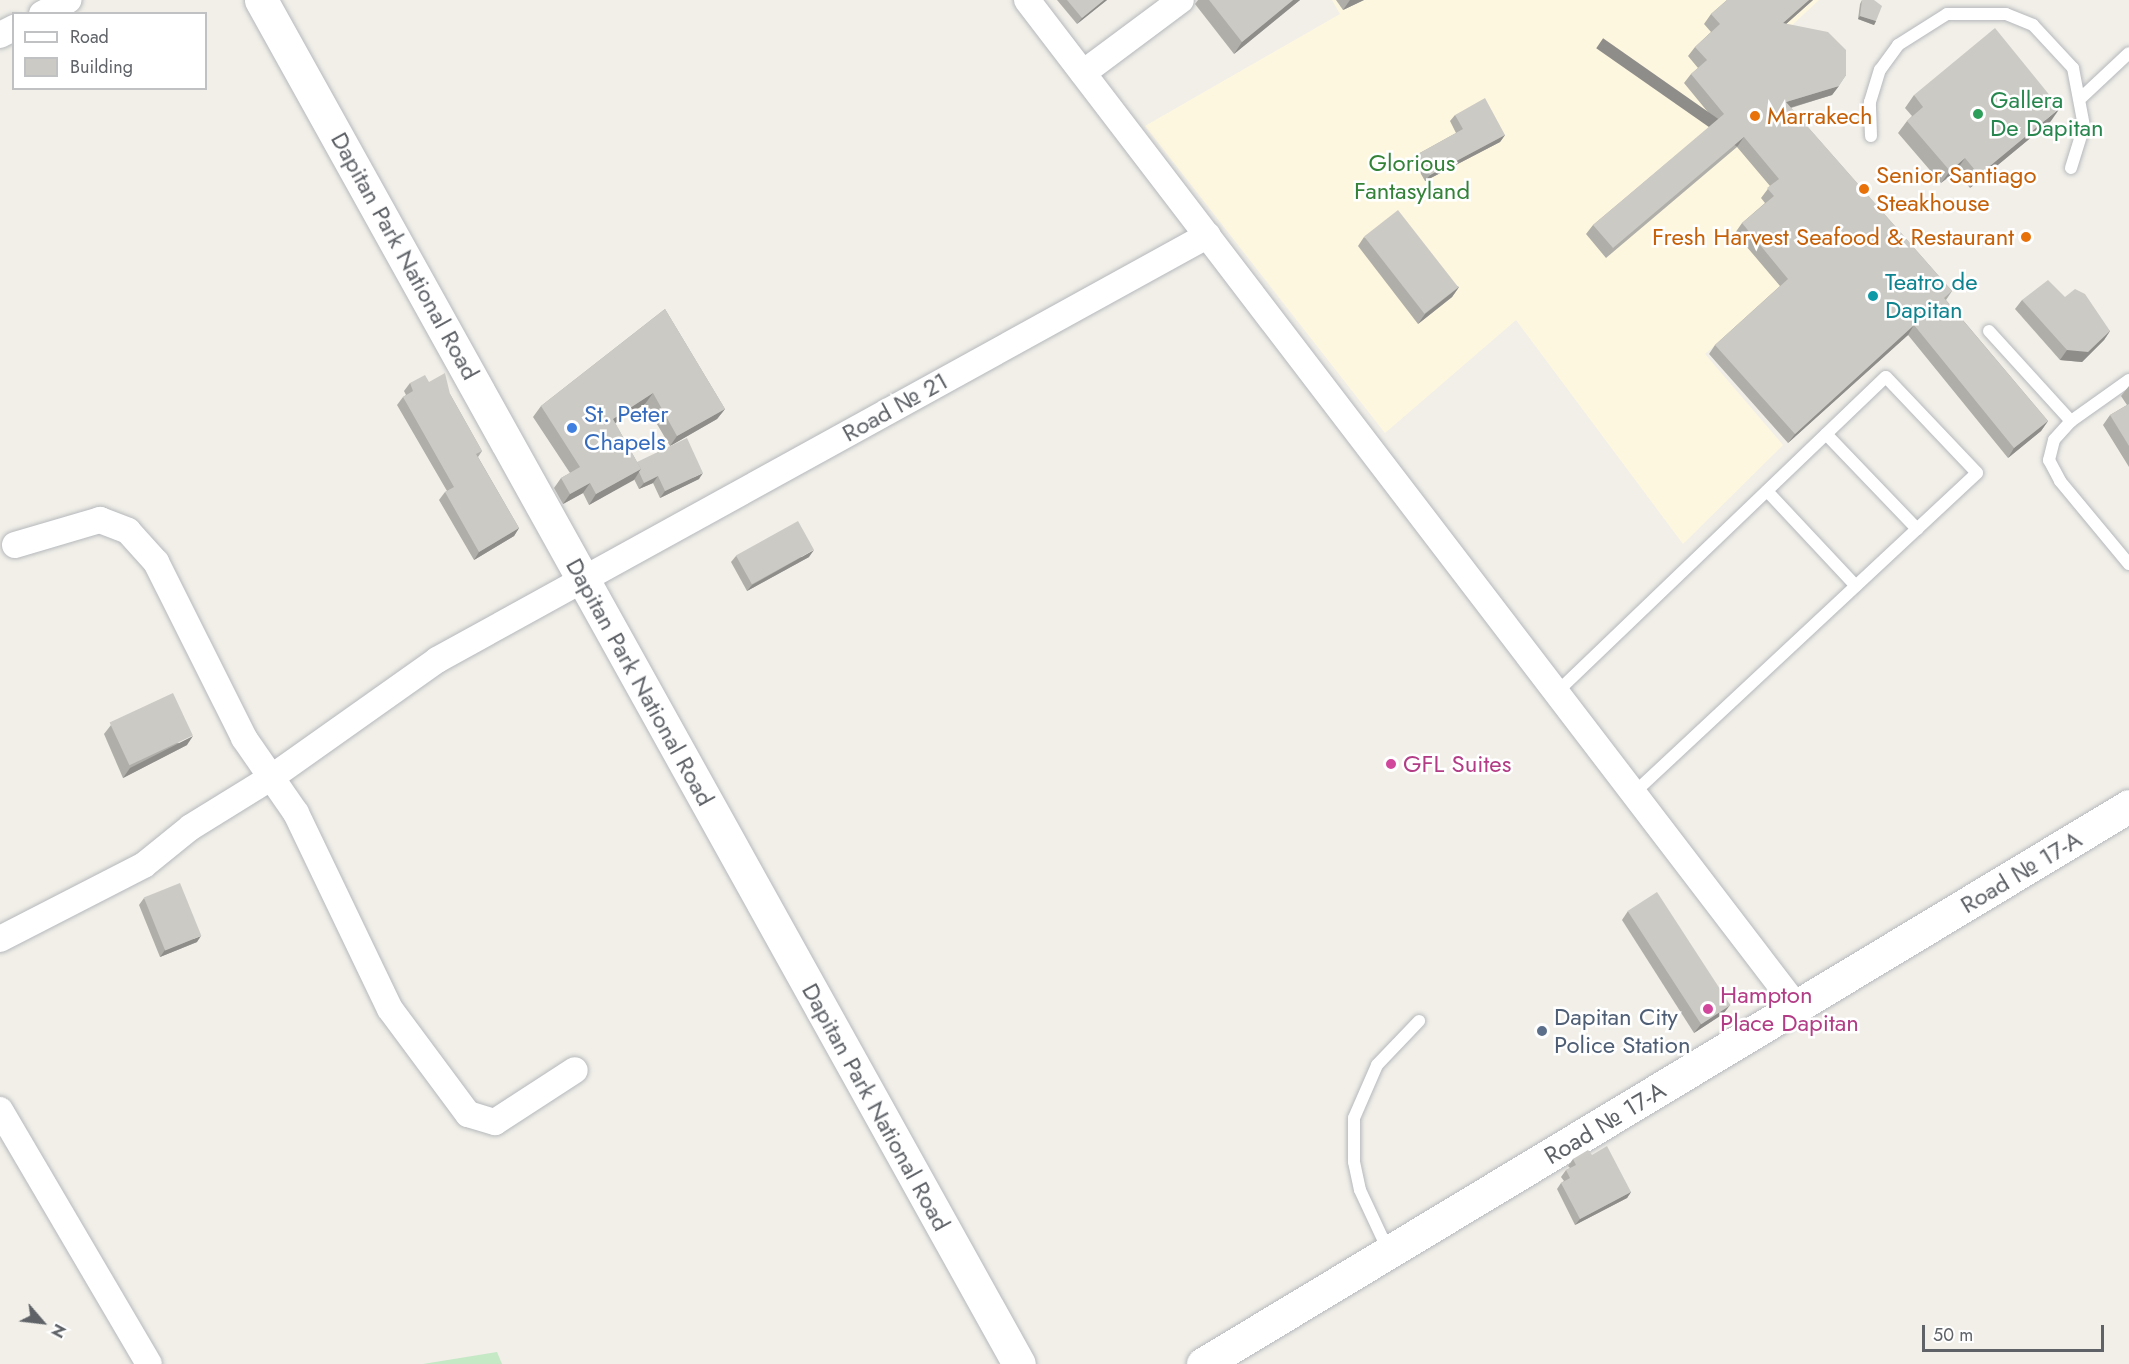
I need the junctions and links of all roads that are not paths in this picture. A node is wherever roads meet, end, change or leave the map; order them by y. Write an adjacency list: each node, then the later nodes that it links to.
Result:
1 (68, 0): 5 (street)
2 (261, 0): 20 (main road, Dapitan Park National Road)
3 (1027, 0): 7 (street)
4 (1181, 0): 7 (street)
5 (46, 12)
6 (2129, 53): 8 (lane)
7 (1083, 73): 11 (street)
8 (2082, 97): 9 (lane); 10 (lane)
9 (1871, 136)
10 (2071, 168)
11 (1208, 235): 20 (street, Road № 21); 22 (street)
12 (1989, 331): 14 (lane)
13 (2129, 380): 14 (lane)
14 (2071, 421): 19 (lane)
15 (1826, 434): 16 (lane); 17 (lane); 17 (lane)
16 (1767, 491): 21 (lane); 22 (lane)
17 (1917, 529): 21 (lane)
18 (15, 545): 23 (street)
19 (2129, 564)
20 (582, 579): 23 (street, Road № 21); 33 (main road, Dapitan Park National Road)
21 (1857, 586): 24 (lane)
22 (1557, 692): 24 (street)
23 (272, 777): 26 (street, Road № 21); 29 (street)
24 (1634, 793): 27 (street)
25 (2129, 806): 27 (main road, Road № 17-A)
26 (0, 939)
27 (1797, 1007): 31 (main road, Road № 17-A)
28 (1419, 1021): 31 (lane)
29 (576, 1070)
30 (0, 1110): 32 (street)
31 (1389, 1252): 34 (main road, Road № 17-A)
32 (149, 1364)
33 (1019, 1364)
34 (1203, 1364)

